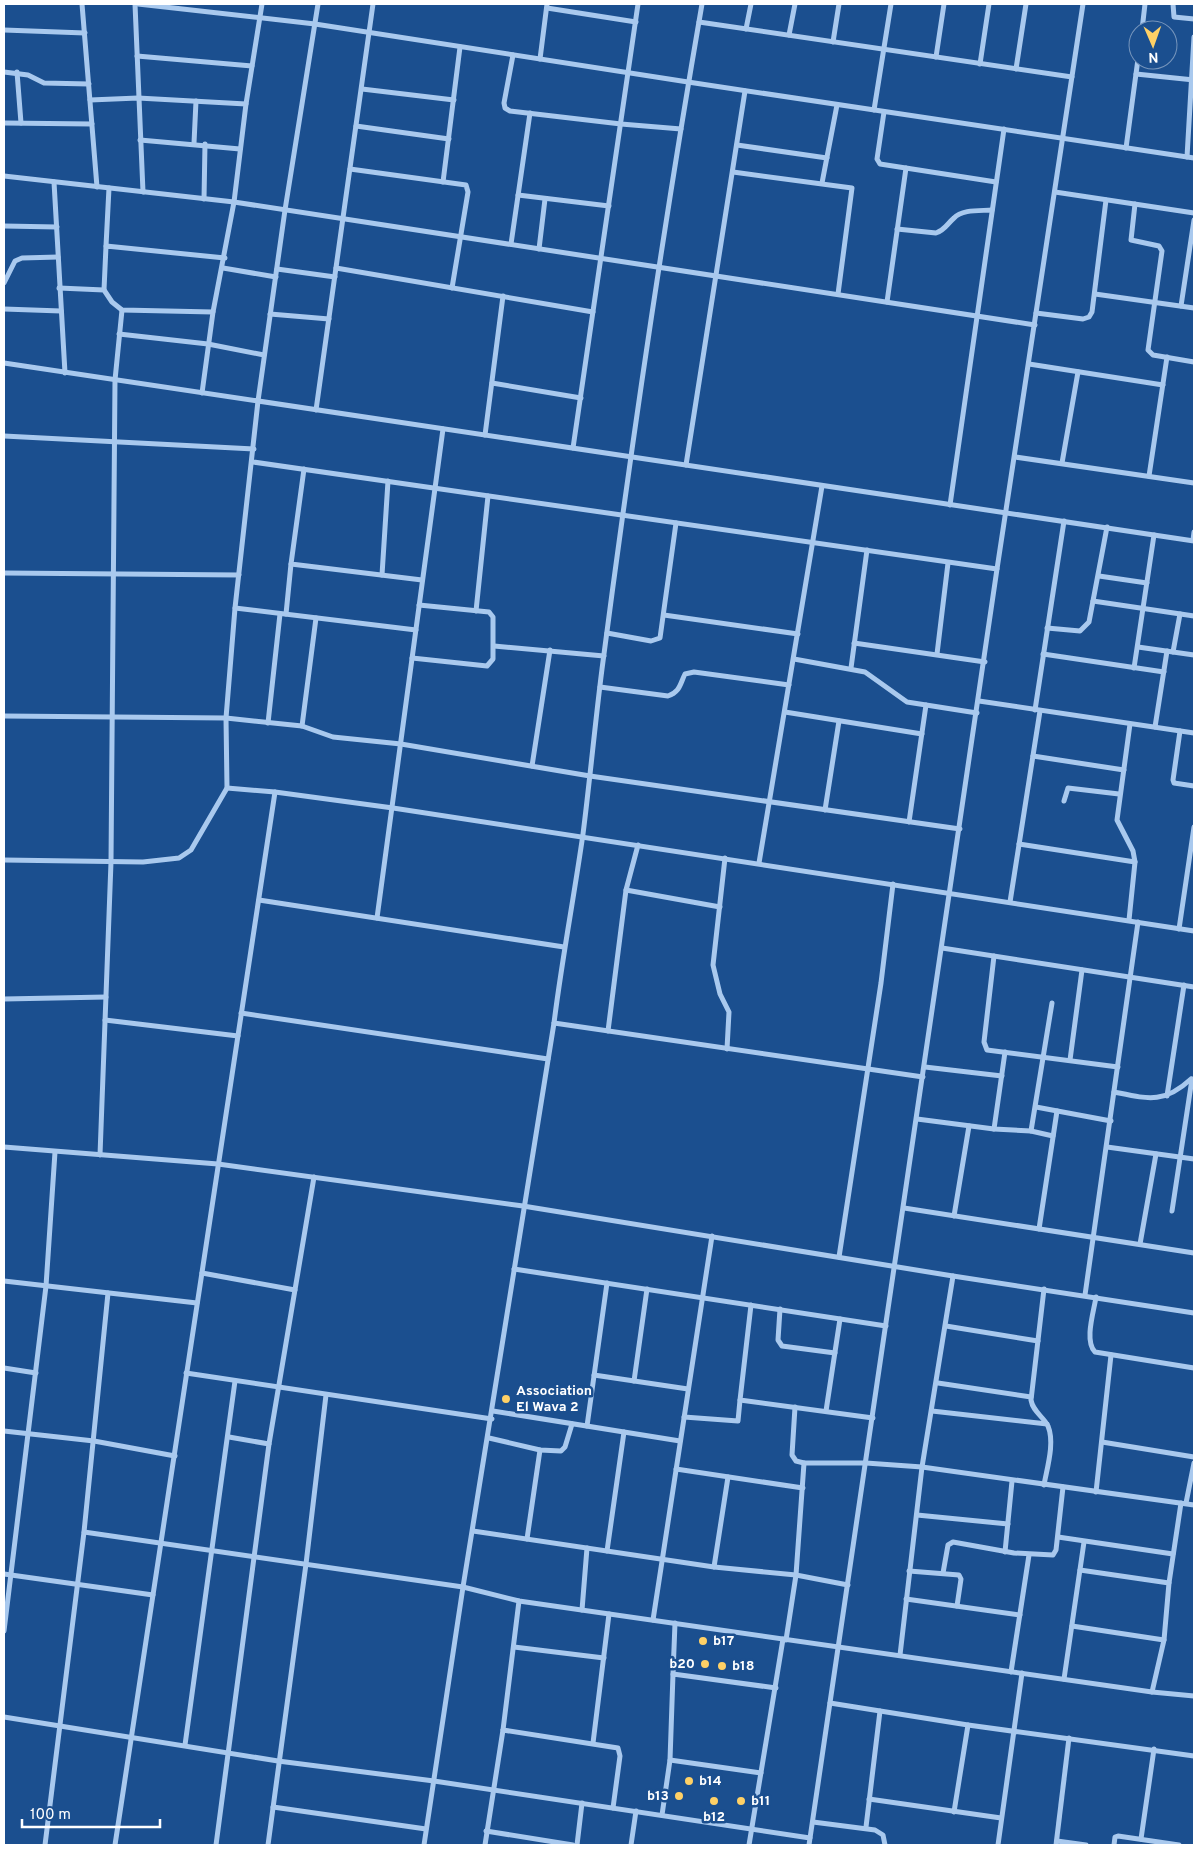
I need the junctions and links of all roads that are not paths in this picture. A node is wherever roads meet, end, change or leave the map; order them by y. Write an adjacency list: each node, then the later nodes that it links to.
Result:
1 (82, 4): 29 (street)
2 (137, 4): 18 (street); 36 (street)
3 (262, 4): 20 (street)
4 (318, 4): 25 (street)
5 (373, 4): 28 (street)
6 (638, 4): 23 (street)
7 (702, 4): 24 (street)
8 (751, 4): 26 (street)
9 (795, 4): 30 (street)
10 (839, 4): 32 (street)
11 (891, 4): 34 (street)
12 (944, 4): 37 (street)
13 (989, 4): 39 (street)
14 (1026, 4): 41 (street)
15 (1083, 4): 47 (street)
16 (1145, 4): 22 (street)
17 (1173, 4): 21 (street)
18 (183, 6): 20 (street)
19 (547, 6): 23 (street); 38 (street)
20 (260, 18): 25 (street); 40 (street)
21 (1194, 19)
22 (1143, 20)
23 (636, 22): 45 (street)
24 (699, 22): 26 (street); 49 (street)
25 (315, 24): 28 (street); 100 (street)
26 (746, 29): 30 (street)
27 (4, 30): 29 (street)
28 (370, 32): 33 (street); 51 (street)
29 (85, 33): 50 (street)
30 (788, 35): 32 (street)
31 (1194, 36): 48 (street)
32 (833, 42): 34 (street)
33 (460, 47): 35 (street); 55 (street)
34 (884, 49): 37 (street); 60 (street)
35 (513, 55): 38 (street); 62 (street)
36 (137, 56): 40 (street); 53 (street)
37 (936, 57): 39 (street)
38 (540, 59): 45 (street)
39 (980, 64): 41 (street)
40 (252, 66): 57 (street)
41 (1016, 69): 47 (street)
42 (1137, 70): 46 (street)
43 (4, 72): 44 (street)
44 (17, 72): 50 (street); 64 (street)
45 (628, 73): 49 (street); 66 (street)
46 (1136, 74): 48 (street); 76 (street)
47 (1072, 78): 70 (street)
48 (1193, 80): 59 (street)
49 (688, 82): 52 (street); 68 (street)
50 (89, 84): 54 (street)
51 (362, 89): 55 (street); 67 (street)
52 (745, 91): 58 (street); 75 (street)
53 (138, 98): 54 (street); 56 (street); 72 (street)
54 (90, 100): 65 (street)
55 (454, 100): 71 (street)
56 (196, 101): 57 (street); 73 (street)
57 (246, 104): 77 (street)
58 (837, 105): 60 (street); 79 (street)
59 (1192, 106): 78 (street)
60 (874, 110): 61 (street)
61 (884, 112): 69 (street); 81 (street)
62 (530, 113): 66 (street); 93 (street)
63 (4, 123): 64 (street)
64 (20, 123): 65 (street)
65 (92, 124): 89 (street)
66 (621, 124): 68 (street); 99 (street)
67 (356, 126): 71 (street); 82 (street)
68 (681, 129): 115 (street)
69 (1004, 129): 70 (street); 87 (street)
70 (1062, 138): 76 (street); 92 (street)
71 (449, 139): 86 (street)
72 (140, 140): 73 (street); 91 (street)
73 (194, 143): 74 (street)
74 (206, 144): 77 (street); 94 (street)
75 (737, 145): 79 (street); 83 (street)
76 (1126, 148): 78 (street)
77 (240, 149): 97 (street)
78 (1187, 157): 80 (street)
79 (827, 158): 88 (street)
80 (1194, 158)
81 (906, 168): 87 (street); 107 (street)
82 (350, 169): 86 (street); 103 (street)
83 (733, 172): 88 (street); 119 (street)
84 (4, 176): 85 (street)
85 (54, 182): 89 (street); 106 (street)
86 (443, 182): 108 (street)
87 (996, 182): 101 (street)
88 (822, 183): 126 (street)
89 (97, 187): 90 (street)
90 (109, 188): 91 (street); 110 (street)
91 (142, 192): 94 (street)
92 (1054, 192): 96 (street); 138 (street)
93 (518, 195): 95 (street); 109 (street)
94 (204, 199): 97 (street)
95 (545, 199): 99 (street); 111 (street)
96 (1106, 200): 98 (street); 127 (street)
97 (234, 202): 100 (street); 113 (street)
98 (1135, 204): 102 (street); 129 (street)
99 (609, 206): 114 (street)
100 (285, 210): 103 (street); 118 (street)
101 (992, 210): 107 (street); 140 (street)
102 (1194, 213)
103 (343, 219): 108 (street); 117 (street)
104 (1194, 220): 131 (street)
105 (4, 226): 106 (street)
106 (57, 227): 112 (street)
107 (897, 229): 130 (street)
108 (460, 236): 109 (street); 124 (street)
109 (511, 244): 111 (street)
110 (106, 246): 113 (street); 125 (street)
111 (539, 248): 114 (street)
112 (58, 257): 122 (street); 123 (street)
113 (225, 258): 116 (street)
114 (601, 258): 115 (street); 137 (street)
115 (660, 267): 119 (street); 166 (street)
116 (223, 268): 120 (street); 136 (street)
117 (336, 268): 121 (street); 124 (street)
118 (277, 269): 120 (street); 121 (street)
119 (716, 276): 126 (street); 169 (street)
120 (276, 277): 139 (street)
121 (335, 277): 141 (street)
122 (4, 282)
123 (60, 288): 125 (street); 135 (street)
124 (452, 288): 128 (street)
125 (104, 290): 134 (street)
126 (838, 294): 130 (street)
127 (1095, 294): 129 (street); 138 (street)
128 (503, 296): 137 (street); 153 (street)
129 (1154, 301): 131 (street); 146 (street)
130 (887, 302): 140 (street)
131 (1181, 306): 132 (street)
132 (1194, 308)
133 (4, 309): 135 (street)
134 (122, 310): 136 (street); 143 (street)
135 (62, 311): 151 (street)
136 (213, 312): 144 (street)
137 (593, 312): 156 (street)
138 (1036, 313): 142 (street)
139 (270, 314): 141 (street); 145 (street)
140 (977, 316): 142 (street); 177 (street)
141 (329, 320): 158 (street)
142 (1035, 324): 149 (street)
143 (119, 334): 144 (street); 152 (street)
144 (208, 344): 145 (street); 155 (street)
145 (264, 355): 157 (street)
146 (1167, 357): 147 (street); 154 (street)
147 (1194, 362)
148 (4, 363): 151 (street)
149 (1029, 364): 150 (street); 165 (street)
150 (1078, 372): 154 (street); 168 (street)
151 (65, 373): 152 (street)
152 (115, 380): 155 (street); 162 (street)
153 (492, 383): 156 (street); 160 (street)
154 (1163, 385): 171 (street)
155 (202, 393): 157 (street)
156 (581, 398): 163 (street)
157 (258, 401): 158 (street); 164 (street)
158 (316, 410): 159 (street)
159 (443, 429): 160 (street); 175 (street)
160 (485, 435): 163 (street)
161 (4, 436): 162 (street)
162 (114, 441): 164 (street); 192 (street)
163 (574, 448): 166 (street)
164 (254, 449): 167 (street)
165 (1015, 456): 168 (street); 178 (street)
166 (632, 457): 169 (street); 179 (street)
167 (253, 462): 170 (street); 194 (street)
168 (1062, 464): 171 (street)
169 (686, 465): 174 (street)
170 (304, 469): 172 (street); 189 (street)
171 (1149, 476): 173 (street)
172 (388, 481): 175 (street); 193 (street)
173 (1194, 483)
174 (822, 486): 177 (street); 186 (street)
175 (434, 488): 176 (street); 196 (street)
176 (488, 496): 179 (street); 202 (street)
177 (950, 505): 178 (street)
178 (1006, 512): 180 (street); 190 (street)
179 (623, 515): 181 (street); 211 (street)
180 (1064, 521): 182 (street); 209 (street)
181 (676, 523): 186 (street); 206 (street)
182 (1107, 527): 184 (street); 195 (street)
183 (1194, 532): 185 (street)
184 (1154, 535): 185 (street); 197 (street)
185 (1194, 540)
186 (813, 543): 187 (street); 212 (street)
187 (867, 550): 188 (street); 213 (street)
188 (948, 563): 190 (street); 218 (street)
189 (292, 564): 193 (street); 204 (street)
190 (997, 569): 224 (street)
191 (4, 573): 192 (street)
192 (114, 574): 194 (street); 236 (street)
193 (382, 575): 196 (street)
194 (239, 576): 201 (street)
195 (1099, 576): 197 (street); 198 (street)
196 (422, 580): 199 (street)
197 (1147, 583): 200 (street)
198 (1093, 600): 200 (street); 209 (street)
199 (419, 605): 202 (street); 210 (street)
200 (1143, 607): 205 (street); 215 (street)
201 (235, 608): 203 (street); 237 (street)
202 (476, 610): 214 (street)
203 (280, 614): 204 (street); 239 (street)
204 (286, 614): 208 (street)
205 (1180, 614): 207 (street); 217 (street)
206 (664, 615): 211 (street); 212 (street)
207 (1194, 616)
208 (316, 618): 210 (street); 241 (street)
209 (1047, 628): 219 (street)
210 (416, 630): 222 (street)
211 (607, 633): 221 (street)
212 (798, 634): 223 (street)
213 (854, 642): 218 (street); 225 (street)
214 (494, 646): 216 (street); 222 (street)
215 (1138, 647): 217 (street); 226 (street)
216 (550, 650): 221 (street); 248 (street)
217 (1170, 651): 220 (street); 227 (street)
218 (937, 654): 224 (street)
219 (1043, 654): 226 (street); 232 (street)
220 (1194, 655)
221 (604, 656): 229 (street)
222 (412, 658): 246 (street)
223 (794, 659): 225 (street); 228 (street)
224 (985, 662): 230 (street)
225 (850, 668): 231 (street)
226 (1134, 668): 227 (street)
227 (1164, 672): 242 (street)
228 (789, 684): 229 (street); 233 (street)
229 (600, 687): 250 (street)
230 (979, 702): 232 (street); 234 (street)
231 (926, 705): 234 (street); 245 (street)
232 (1037, 710): 240 (street); 247 (street)
233 (784, 712): 238 (street); 256 (street)
234 (977, 713): 261 (street)
235 (4, 716): 236 (street)
236 (113, 717): 237 (street); 267 (street)
237 (226, 718): 239 (street); 252 (street)
238 (838, 721): 245 (street); 258 (street)
239 (268, 723): 241 (street)
240 (1130, 724): 242 (street); 249 (street)
241 (302, 726): 246 (street)
242 (1155, 727): 243 (street)
243 (1180, 731): 244 (street); 251 (street)
244 (1194, 733)
245 (922, 734): 259 (street)
246 (401, 744): 248 (street); 257 (street)
247 (1033, 756): 249 (street); 263 (street)
248 (532, 766): 250 (street)
249 (1124, 770): 254 (street)
250 (590, 776): 256 (street); 262 (street)
251 (1194, 786)
252 (227, 788): 253 (street); 267 (street)
253 (275, 792): 257 (street); 275 (street)
254 (1119, 794): 255 (street); 268 (street)
255 (1064, 801)
256 (770, 802): 258 (street); 269 (street)
257 (393, 808): 262 (street); 278 (street)
258 (825, 810): 259 (street)
259 (909, 822): 261 (street)
260 (1194, 827): 270 (street)
261 (960, 829): 274 (street)
262 (582, 837): 264 (street); 283 (street)
263 (1019, 844): 268 (street); 276 (street)
264 (638, 845): 265 (street); 273 (street)
265 (725, 858): 269 (street); 277 (street)
266 (4, 860): 267 (street)
267 (111, 862): 290 (street)
268 (1135, 862): 279 (street)
269 (760, 863): 272 (street)
270 (1187, 872): 271 (street); 281 (street)
271 (1194, 873)
272 (893, 884): 274 (street); 305 (street)
273 (626, 890): 277 (street); 296 (street)
274 (951, 893): 276 (street); 284 (street)
275 (259, 900): 278 (street); 293 (street)
276 (1010, 902): 279 (street)
277 (720, 907): 298 (street)
278 (377, 918): 283 (street)
279 (1129, 920): 280 (street)
280 (1138, 922): 281 (street); 287 (street)
281 (1179, 929): 282 (street)
282 (1194, 931)
283 (564, 947): 295 (street)
284 (942, 948): 285 (street); 303 (street)
285 (994, 956): 286 (street); 299 (street)
286 (1082, 970): 287 (street); 302 (street)
287 (1131, 977): 288 (street); 304 (street)
288 (1184, 985): 289 (street); 310 (street)
289 (1194, 987)
290 (106, 997): 291 (street); 294 (street)
291 (4, 999)
292 (1052, 1003): 300 (street)
293 (241, 1013): 297 (street); 301 (street)
294 (105, 1020): 297 (street); 323 (street)
295 (554, 1023): 296 (street); 301 (street)
296 (608, 1031): 298 (street)
297 (238, 1036): 326 (street)
298 (727, 1049): 305 (street)
299 (1006, 1052): 300 (street); 306 (street)
300 (1044, 1057): 302 (street); 311 (street)
301 (548, 1059): 328 (street)
302 (1070, 1060): 304 (street)
303 (925, 1067): 306 (street); 307 (street)
304 (1118, 1067): 309 (street)
305 (866, 1070): 307 (street); 337 (street)
306 (1002, 1076): 316 (street)
307 (923, 1077): 313 (street)
308 (1193, 1079): 310 (street); 324 (street)
309 (1114, 1092): 310 (street); 314 (street)
310 (1167, 1096)
311 (1036, 1107): 312 (street); 317 (street)
312 (1057, 1111): 314 (street); 318 (street)
313 (917, 1118): 315 (street); 329 (street)
314 (1110, 1121): 320 (street)
315 (969, 1126): 316 (street); 331 (street)
316 (994, 1129): 317 (street)
317 (1031, 1131): 318 (street)
318 (1053, 1136): 332 (street)
319 (4, 1147): 321 (street)
320 (1107, 1147): 322 (street); 334 (street)
321 (55, 1152): 323 (street); 344 (street)
322 (1156, 1154): 324 (street); 335 (street)
323 (100, 1155): 326 (street)
324 (1180, 1157): 325 (street); 330 (street)
325 (1194, 1159)
326 (218, 1164): 327 (street); 340 (street)
327 (314, 1177): 328 (street); 347 (street)
328 (524, 1206): 333 (street); 339 (street)
329 (904, 1208): 331 (street); 338 (street)
330 (1172, 1211)
331 (954, 1216): 332 (street)
332 (1039, 1229): 334 (street)
333 (712, 1236): 337 (street); 350 (street)
334 (1094, 1237): 335 (street); 349 (street)
335 (1140, 1244): 336 (street)
336 (1194, 1252)
337 (839, 1257): 338 (street)
338 (895, 1266): 341 (street); 357 (street)
339 (514, 1269): 343 (street); 376 (street)
340 (202, 1273): 347 (street); 352 (street)
341 (953, 1276): 346 (street); 358 (street)
342 (4, 1281): 344 (street)
343 (607, 1283): 345 (street); 366 (street)
344 (46, 1286): 348 (street); 364 (street)
345 (647, 1289): 350 (street); 367 (street)
346 (1044, 1289): 349 (street); 359 (street)
347 (295, 1290): 370 (street)
348 (108, 1293): 352 (street); 390 (street)
349 (1085, 1295): 351 (street)
350 (702, 1297): 353 (street); 371 (street)
351 (1096, 1297): 355 (street); 361 (street)
352 (197, 1303): 365 (street)
353 (751, 1305): 354 (street); 374 (street)
354 (780, 1310): 356 (street); 360 (street)
355 (1194, 1313)
356 (840, 1319): 357 (street); 360 (street)
357 (886, 1326): 380 (street)
358 (946, 1326): 359 (street); 369 (street)
359 (1038, 1341): 373 (street)
360 (835, 1353): 377 (street)
361 (1111, 1355): 363 (street); 392 (street)
362 (4, 1368): 364 (street)
363 (1194, 1368)
364 (36, 1373): 387 (street)
365 (186, 1373): 368 (street); 395 (street)
366 (594, 1376): 367 (street); 384 (street)
367 (634, 1381): 371 (street)
368 (236, 1382): 370 (street); 388 (street)
369 (938, 1383): 373 (street); 378 (street)
370 (279, 1388): 372 (street); 393 (street)
371 (688, 1389): 379 (street)
372 (326, 1395): 381 (street); 426 (street)
373 (1031, 1397): 383 (street)
374 (740, 1400): 375 (street); 379 (street)
375 (794, 1407): 377 (street); 397 (street)
376 (493, 1411): 381 (street); 382 (street)
377 (826, 1411): 380 (street)
378 (932, 1411): 383 (street); 400 (street)
379 (684, 1417): 391 (street)
380 (873, 1418): 398 (street)
381 (492, 1419): 389 (street)
382 (572, 1424): 384 (street); 394 (street)
383 (1047, 1424): 404 (street)
384 (587, 1426): 386 (street)
385 (4, 1431): 387 (street)
386 (624, 1432): 391 (street); 420 (street)
387 (29, 1434): 390 (street); 432 (street)
388 (229, 1437): 393 (street); 419 (street)
389 (489, 1438): 394 (street); 412 (street)
390 (94, 1441): 395 (street); 413 (street)
391 (680, 1441): 401 (street)
392 (1102, 1442): 396 (street); 407 (street)
393 (268, 1444): 424 (street)
394 (540, 1450): 415 (street)
395 (175, 1456): 417 (street)
396 (1194, 1457)
397 (804, 1462): 398 (street); 406 (street)
398 (866, 1463): 400 (street); 436 (street)
399 (1194, 1464): 408 (street)
400 (922, 1467): 403 (street); 410 (street)
401 (676, 1468): 402 (street); 425 (street)
402 (728, 1477): 406 (street); 427 (street)
403 (1012, 1481): 404 (street); 411 (street)
404 (1044, 1485): 405 (street)
405 (1063, 1487): 407 (street); 414 (street)
406 (803, 1488): 433 (street)
407 (1096, 1492): 408 (street)
408 (1184, 1503): 409 (street); 423 (street)
409 (1194, 1505)
410 (916, 1515): 411 (street); 429 (street)
411 (1008, 1524): 421 (street)
412 (473, 1531): 415 (street); 437 (street)
413 (84, 1532): 417 (street); 435 (street)
414 (1058, 1537): 416 (street); 422 (street)
415 (526, 1539): 418 (street)
416 (1084, 1542): 423 (street); 428 (street)
417 (160, 1543): 419 (street); 438 (street)
418 (586, 1548): 420 (street); 442 (street)
419 (212, 1551): 424 (street); 472 (street)
420 (607, 1551): 425 (street)
421 (1005, 1552): 422 (street); 430 (street)
422 (1029, 1554): 444 (street)
423 (1173, 1554): 434 (street)
424 (255, 1557): 426 (street); 474 (street)
425 (662, 1559): 427 (street); 445 (street)
426 (306, 1564): 437 (street); 477 (street)
427 (714, 1567): 433 (street)
428 (1080, 1570): 434 (street); 447 (street)
429 (909, 1571): 430 (street); 439 (street)
430 (943, 1573): 441 (street)
431 (4, 1574): 432 (street)
432 (12, 1575): 435 (street); 448 (street)
433 (796, 1575): 436 (street); 449 (street)
434 (1169, 1583): 450 (street)
435 (78, 1584): 438 (street); 466 (street)
436 (848, 1585): 452 (street)
437 (463, 1587): 440 (street); 479 (street)
438 (153, 1595): 469 (street)
439 (906, 1599): 441 (street); 453 (street)
440 (519, 1601): 442 (street); 451 (street)
441 (957, 1606): 444 (street)
442 (582, 1610): 443 (street)
443 (609, 1614): 445 (street); 454 (street)
444 (1020, 1615): 455 (street)
445 (653, 1620): 446 (street)
446 (675, 1623): 449 (street); 456 (street)
447 (1072, 1626): 450 (street); 458 (street)
448 (4, 1631)
449 (784, 1639): 452 (street); 459 (street)
450 (1164, 1640): 460 (street)
451 (514, 1647): 454 (street); 467 (street)
452 (839, 1647): 453 (street); 462 (street)
453 (900, 1655): 455 (street)
454 (604, 1658): 471 (street)
455 (1011, 1672): 457 (street)
456 (673, 1674): 459 (street); 476 (street)
457 (1022, 1674): 458 (street); 468 (street)
458 (1064, 1680): 460 (street)
459 (776, 1688): 478 (street)
460 (1152, 1692): 461 (street)
461 (1194, 1696)
462 (830, 1703): 463 (street); 489 (street)
463 (880, 1710): 465 (street); 481 (street)
464 (4, 1717): 466 (street)
465 (968, 1724): 468 (street); 486 (street)
466 (60, 1726): 469 (street); 497 (street)
467 (503, 1730): 471 (street); 480 (street)
468 (1014, 1730): 470 (street); 488 (street)
469 (131, 1737): 472 (street); 498 (street)
470 (1069, 1738): 473 (street); 496 (street)
471 (593, 1743): 484 (street)
472 (184, 1745): 474 (street)
473 (1154, 1749): 475 (street); 495 (street)
474 (228, 1752): 477 (street); 499 (street)
475 (1194, 1756)
476 (670, 1760): 478 (street); 487 (street)
477 (278, 1761): 479 (street); 483 (street)
478 (761, 1773): 492 (street)
479 (434, 1781): 480 (street); 491 (street)
480 (492, 1790): 482 (street); 493 (street)
481 (869, 1799): 486 (street); 490 (street)
482 (582, 1803): 484 (street); 504 (street)
483 (273, 1807): 491 (street); 500 (street)
484 (613, 1808): 485 (street)
485 (636, 1812): 487 (street); 505 (street)
486 (954, 1812): 488 (street)
487 (662, 1815): 492 (street)
488 (1001, 1818): 509 (street)
489 (813, 1822): 490 (street); 494 (street)
490 (866, 1828): 508 (street)
491 (426, 1829): 501 (street)
492 (751, 1829): 494 (street); 506 (street)
493 (486, 1831): 502 (street); 503 (street)
494 (810, 1838): 507 (street)
495 (1141, 1839): 511 (street); 512 (street)
496 (1057, 1843): 510 (street)
497 (45, 1845)
498 (115, 1845)
499 (216, 1845)
500 (268, 1845)
501 (424, 1845)
502 (485, 1845)
503 (573, 1845)
504 (577, 1845)
505 (631, 1845)
506 (749, 1845)
507 (809, 1845)
508 (885, 1845)
509 (999, 1845)
510 (1086, 1845)
511 (1114, 1845)
512 (1180, 1845)

